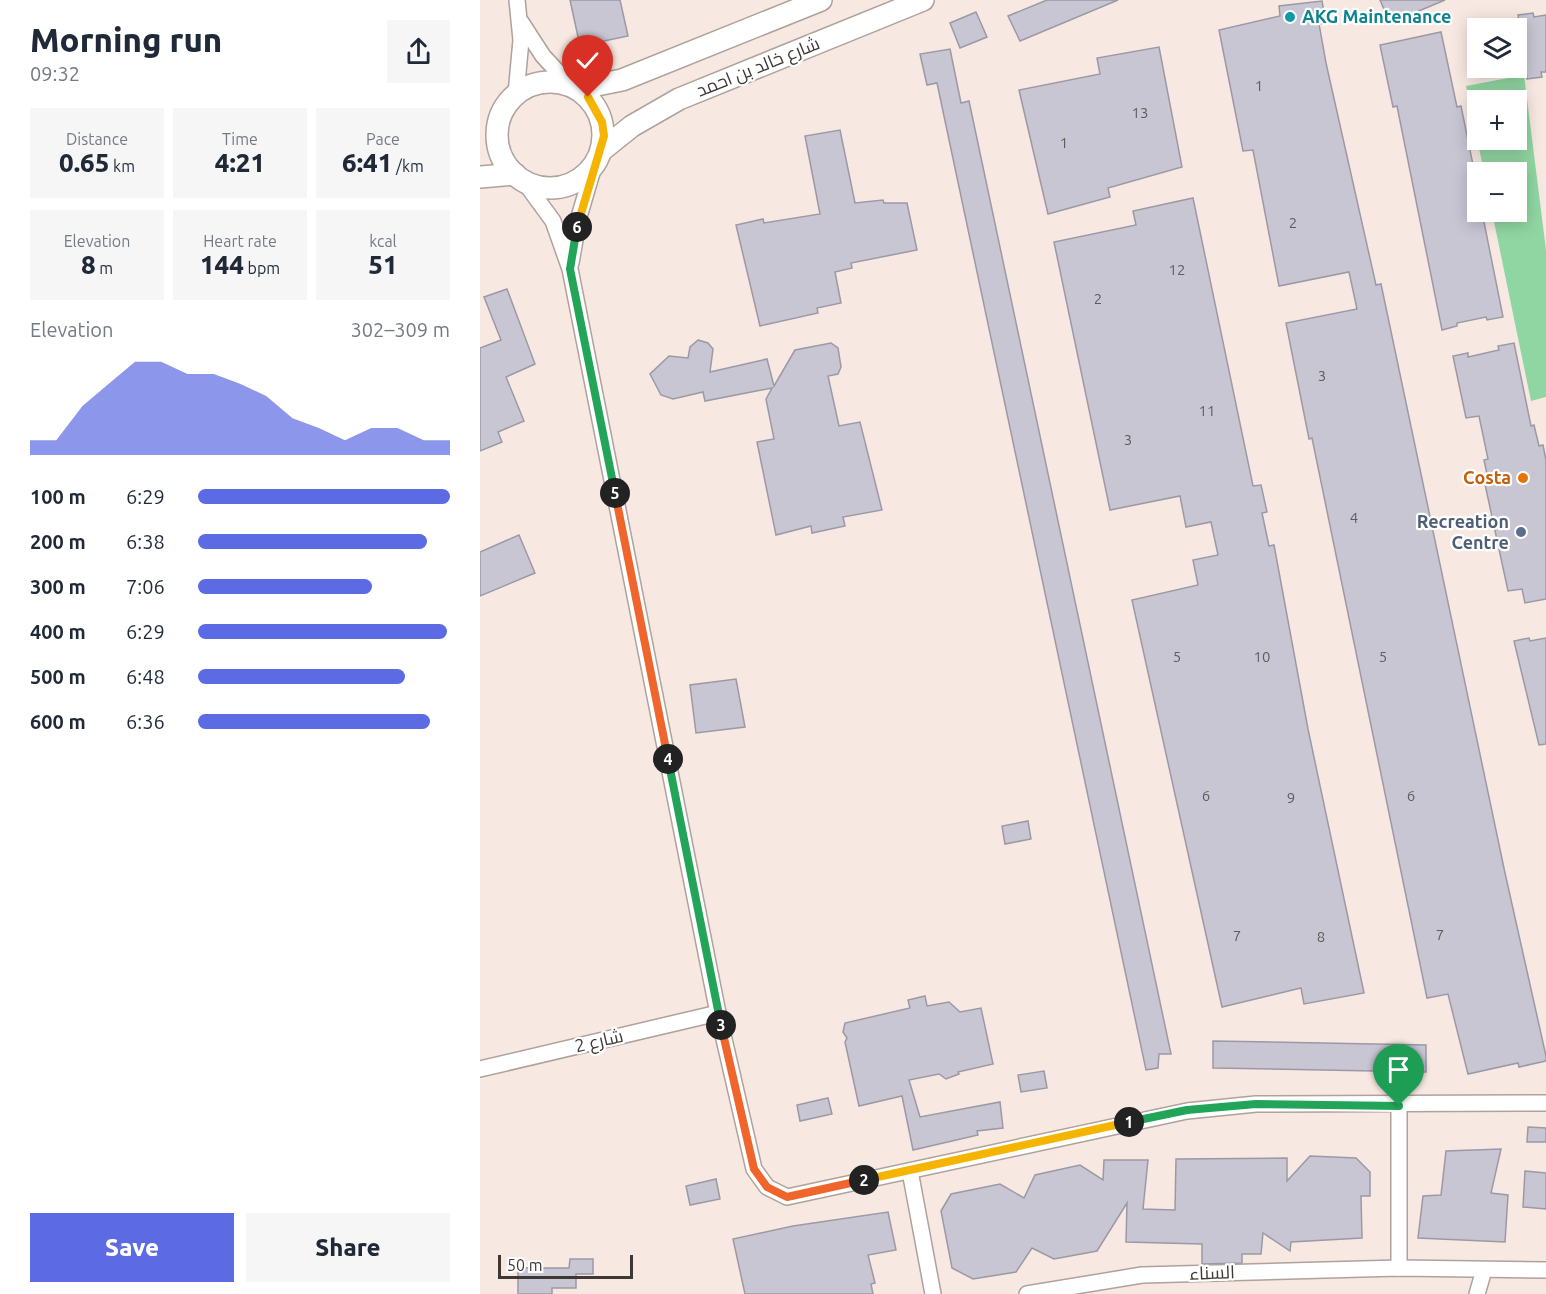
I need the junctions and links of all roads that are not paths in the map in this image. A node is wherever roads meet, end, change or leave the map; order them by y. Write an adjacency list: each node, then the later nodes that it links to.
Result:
1 (516, 0): 4 (street)
2 (923, 0): 9 (main road, شارع خالد بن احمد)
3 (817, 1): 5 (main road)
4 (521, 22): 5 (street); 6 (street)
5 (574, 87): 6 (main road); 9 (main road)
6 (516, 94): 7 (main road)
7 (502, 111): 8 (main road); 11 (main road)
8 (480, 133)
9 (598, 158): 11 (main road); 12 (street)
10 (480, 177): 11 (main road)
11 (518, 177): 12 (street)
12 (570, 269): 13 (street)
13 (718, 1013): 14 (street, شارع 2); 17 (street)
14 (480, 1069)
15 (1546, 1103): 16 (street)
16 (1399, 1106): 17 (street); 18 (street)
17 (910, 1171): 21 (street)
18 (1399, 1268): 19 (street, السناء); 22 (street, السناء)
19 (1484, 1270): 20 (street, السناء); 23 (street)
20 (1546, 1270)
21 (933, 1294)
22 (1027, 1294)
23 (1477, 1294)

